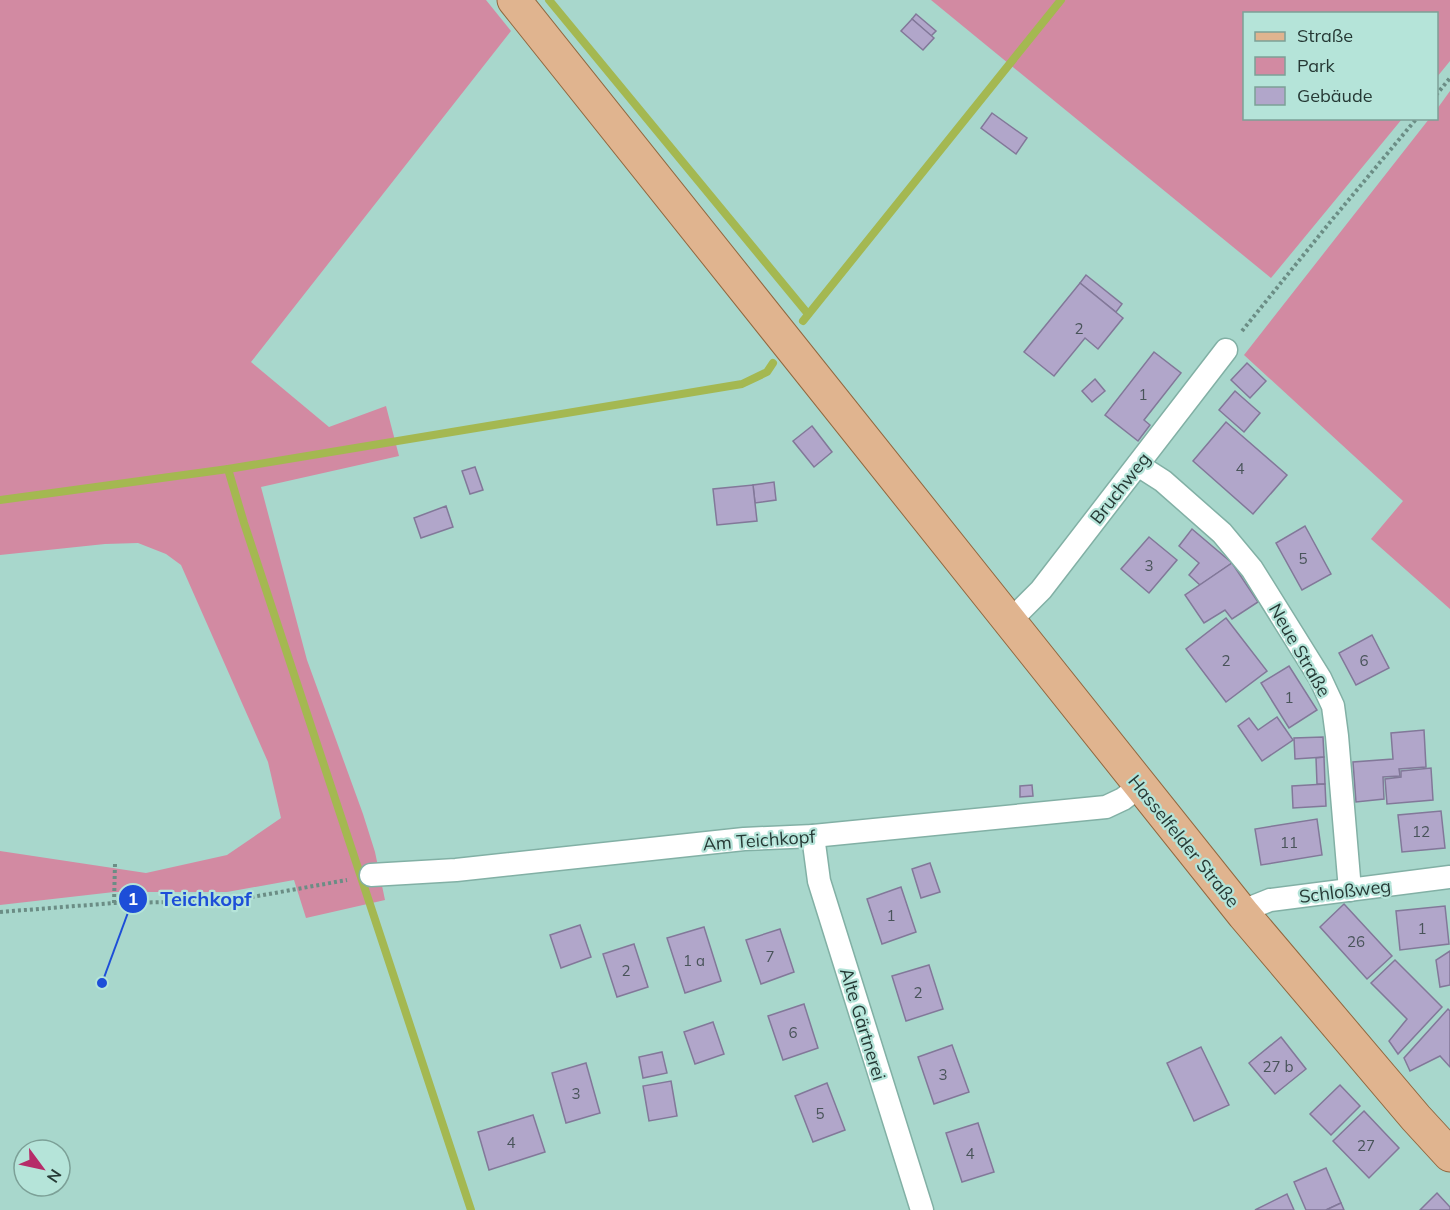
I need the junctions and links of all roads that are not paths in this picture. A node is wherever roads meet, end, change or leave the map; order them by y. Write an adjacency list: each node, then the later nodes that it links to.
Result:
1 (514, 0): 4 (main road, Hasselfelder Straße)
2 (1226, 350): 3 (street, Bruchweg)
3 (1138, 465): 4 (street, Bruchweg); 9 (street, Neue Straße)
4 (1009, 622): 5 (main road, Hasselfelder Straße)
5 (1140, 786): 6 (street, Am Teichkopf); 10 (main road, Hasselfelder Straße)
6 (813, 836): 8 (street, Am Teichkopf); 12 (street, Alte Gärtnerei)
7 (1450, 877): 9 (street, Schloßweg)
8 (361, 878)
9 (1350, 890): 10 (street, Schloßweg)
10 (1244, 915): 11 (main road, Hasselfelder Straße)
11 (1450, 1155)
12 (922, 1210)

